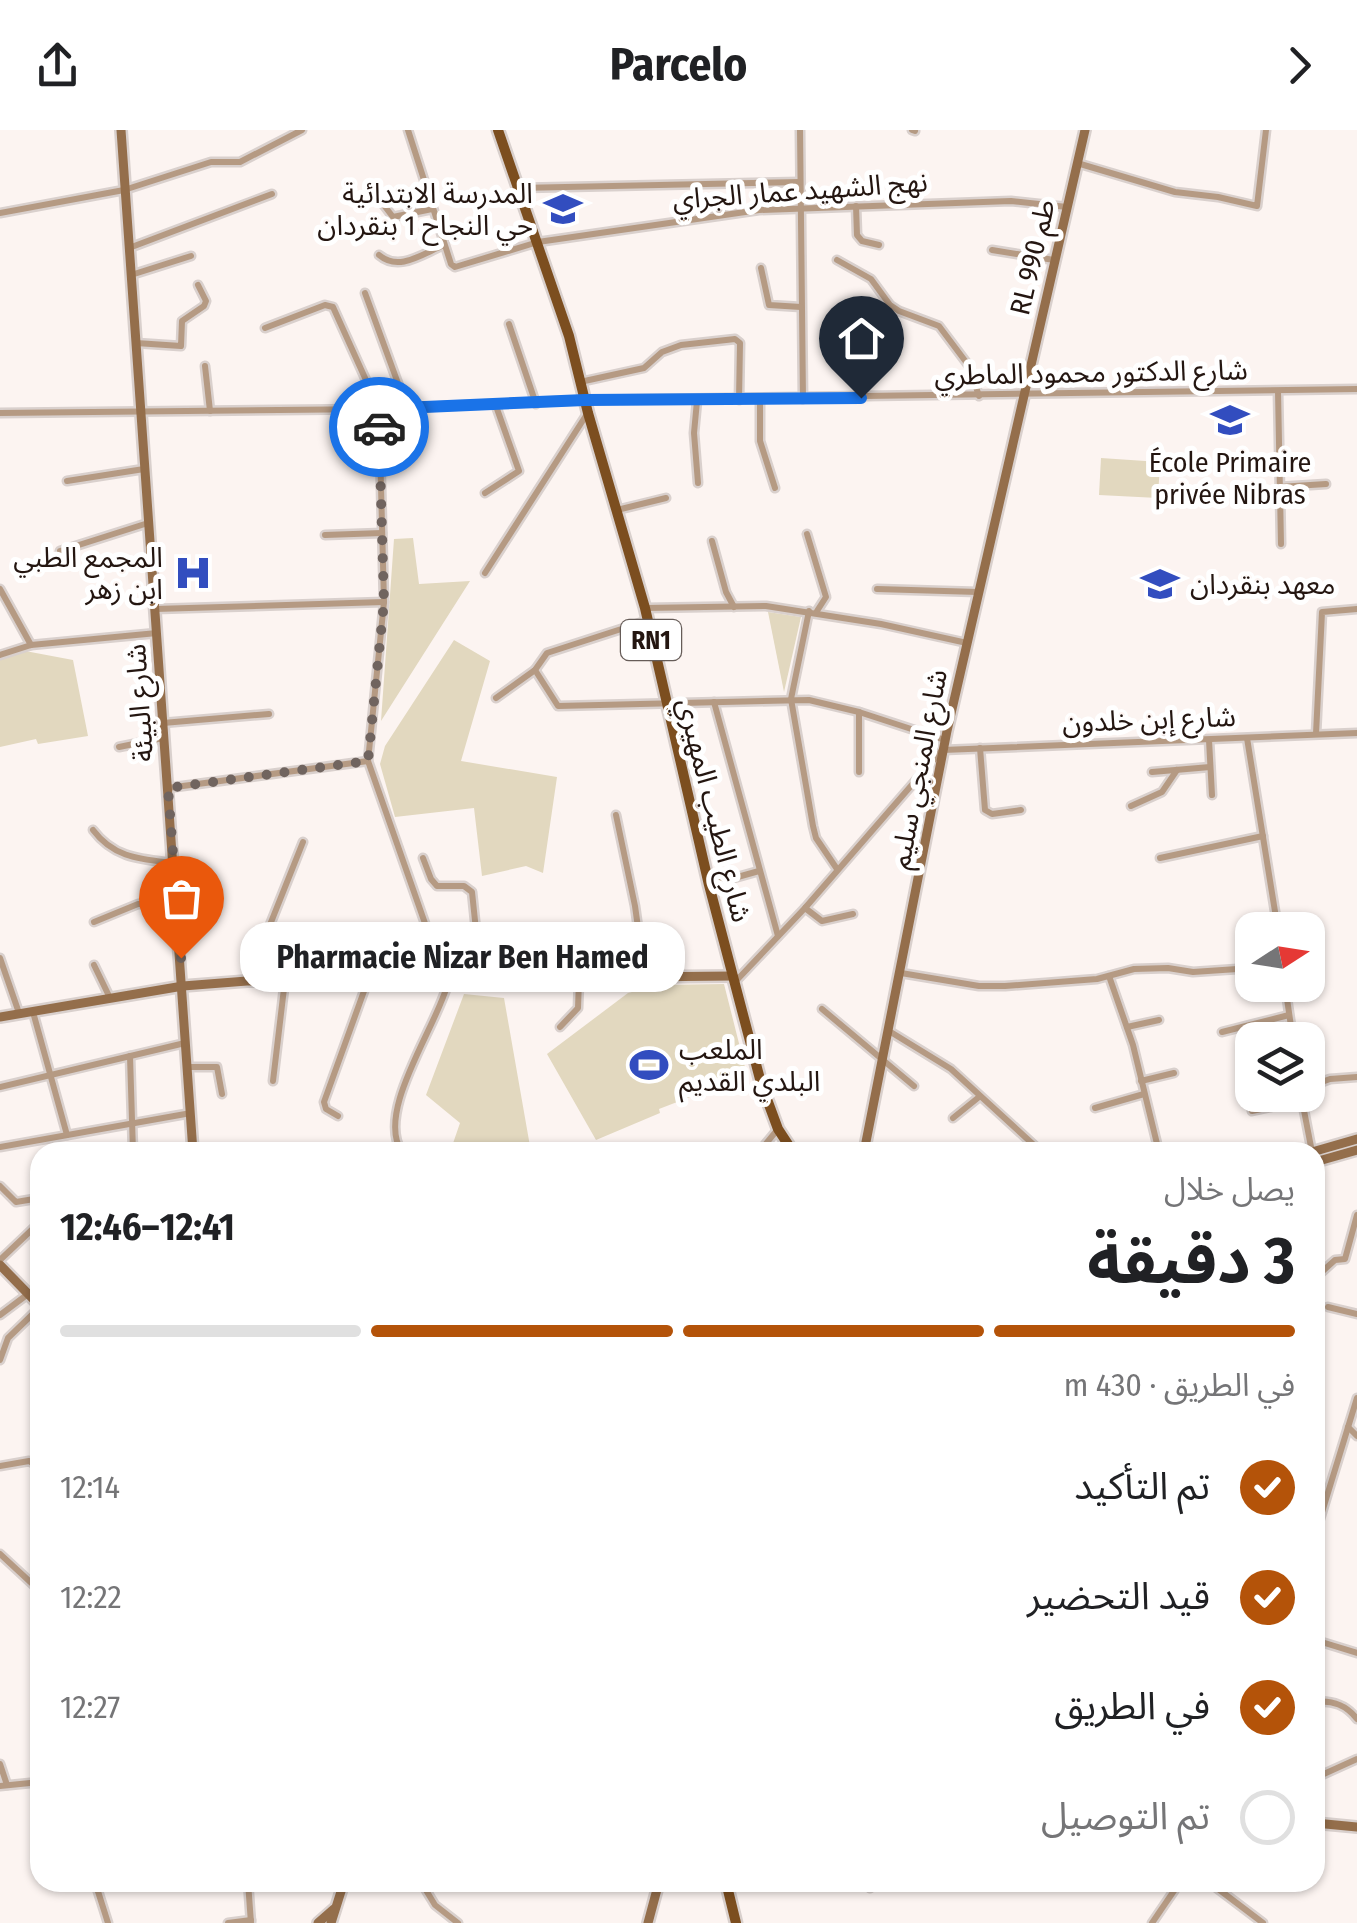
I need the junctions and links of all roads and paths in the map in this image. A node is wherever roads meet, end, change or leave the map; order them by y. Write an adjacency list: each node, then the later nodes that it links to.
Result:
1 (121, 130): 11 (street, شارع البيئة)
2 (302, 130): 11 (street)
3 (408, 130): 17 (street)
4 (498, 130): 10 (main road, شارع الطيب المهيري / RN1)
5 (800, 130): 9 (street)
6 (1085, 130): 8 (street, RL طم 990)
7 (1266, 130): 8 (street)
8 (1077, 163): 15 (street, RL طم 990)
9 (800, 182): 10 (street); 16 (street)
10 (519, 188): 19 (main road, شارع الطيب المهيري / RN1)
11 (124, 190): 18 (street); 22 (street, شارع البيئة)
12 (373, 191): 17 (street)
13 (272, 194): 22 (street)
14 (856, 206): 15 (street, نهج الشهيد عمار الجراي); 16 (street, نهج الشهيد عمار الجراي); 21 (street)
15 (1066, 207): 27 (street, RL طم 990)
16 (801, 208): 19 (street, نهج الشهيد عمار الجراي); 32 (street)
17 (432, 209): 20 (street)
18 (0, 214)
19 (538, 242): 20 (street, نهج الشهيد عمار الجراي); 38 (main road, شارع الطيب المهيري / RN1)
20 (444, 245): 24 (street)
21 (879, 246)
22 (128, 248): 29 (street, شارع البيئة)
23 (992, 250): 27 (street)
24 (379, 254)
25 (191, 256): 29 (street)
26 (836, 260): 41 (street)
27 (1054, 260): 42 (street, RL طم 990)
28 (761, 268): 32 (street)
29 (130, 276): 36 (street, شارع البيئة)
30 (198, 284): 36 (street)
31 (365, 294): 51 (street)
32 (801, 306): 44 (street)
33 (509, 324): 49 (street)
34 (265, 328): 52 (street)
35 (860, 339): 43 (street)
36 (135, 343): 54 (street, شارع البيئة)
37 (205, 366): 53 (street)
38 (580, 382): 45 (main road, شارع الطيب المهيري / RN1); 46 (street)
39 (1357, 390): 40 (street, شارع الدكتور محمود الماطري)
40 (1278, 391): 42 (street, شارع الدكتور محمود الماطري); 61 (street)
41 (979, 396): 42 (street, شارع الدكتور محمود الماطري); 43 (street, شارع الدكتور محمود الماطري)
42 (1022, 396): 76 (street, شارع المنجي سليم)
43 (861, 398): 44 (street, شارع الدكتور محمود الماطري)
44 (803, 399): 47 (street, شارع الدكتور محمود الماطري)
45 (585, 400): 48 (street, شارع الدكتور محمود الماطري); 49 (street, شارع الدكتور محمود الماطري); 55 (main road, شارع الطيب المهيري / RN1)
46 (738, 400): 47 (street, شارع الدكتور محمود الماطري); 48 (street, شارع الدكتور محمود الماطري)
47 (760, 400): 62 (street)
48 (697, 401): 59 (street)
49 (536, 404): 50 (street, شارع الدكتور محمود الماطري)
50 (496, 406): 51 (street, شارع الدكتور محمود الماطري); 63 (street)
51 (407, 408): 52 (street, شارع الدكتور محمود الماطري)
52 (379, 409): 53 (street, شارع الدكتور محمود الماطري); 67 (street)
53 (210, 411): 54 (street, شارع الدكتور محمود الماطري)
54 (140, 412): 56 (street, شارع الدكتور محمود الماطري); 57 (street, شارع البيئة)
55 (588, 412): 65 (main road, شارع الطيب المهيري / RN1); 73 (street)
56 (0, 413)
57 (144, 470): 58 (street); 66 (street, شارع البيئة)
58 (68, 481)
59 (698, 482)
60 (1326, 484): 61 (street)
61 (1279, 487): 71 (street)
62 (774, 488)
63 (485, 493)
64 (666, 498): 65 (street)
65 (616, 510): 79 (main road, شارع الطيب المهيري / RN1)
66 (148, 523): 72 (street); 80 (street, شارع البيئة)
67 (382, 533): 69 (street); 77 (street)
68 (807, 534): 82 (street)
69 (325, 535)
70 (712, 541): 78 (street)
71 (1281, 544)
72 (60, 551)
73 (485, 573)
74 (877, 588): 76 (street)
75 (0, 589): 86 (street)
76 (978, 592): 85 (street, شارع المنجي سليم)
77 (384, 602): 80 (street); 104 (street)
78 (734, 607): 79 (street); 82 (street)
79 (645, 608): 83 (main road, شارع الطيب المهيري / RN1)
80 (155, 609): 84 (street, شارع البيئة)
81 (1357, 609): 97 (street)
82 (812, 612): 85 (street); 90 (street)
83 (646, 621): 88 (street); 91 (main road, شارع الطيب المهيري / RN1)
84 (157, 632): 86 (street); 95 (street, شارع البيئة)
85 (967, 644): 101 (street, شارع المنجي سليم)
86 (31, 646): 87 (street)
87 (0, 655)
88 (535, 670): 89 (street); 91 (street)
89 (496, 698)
90 (791, 700): 92 (street); 93 (street); 121 (street)
91 (666, 702): 92 (street); 122 (main road, شارع الطيب المهيري / RN1)
92 (714, 702): 120 (street)
93 (859, 712): 101 (street); 107 (street)
94 (269, 714): 95 (street)
95 (164, 723): 98 (street, شارع البيئة)
96 (1357, 733): 97 (street, شارع إبن خلدون)
97 (1316, 734): 99 (street, شارع إبن خلدون)
98 (164, 738): 102 (street); 109 (street, شارع البيئة)
99 (1247, 738): 100 (street, شارع إبن خلدون); 115 (street)
100 (1209, 740): 103 (street, شارع إبن خلدون); 105 (street)
101 (944, 746): 103 (street, شارع إبن خلدون); 121 (street); 132 (street, شارع المنجي سليم)
102 (119, 747)
103 (980, 748): 112 (street)
104 (368, 761): 109 (street); 136 (street)
105 (1210, 767): 106 (street); 110 (street)
106 (1177, 770): 108 (street); 111 (street)
107 (859, 772)
108 (1152, 772)
109 (168, 788): 119 (street, شارع البيئة)
110 (1212, 795)
111 (1131, 806)
112 (1021, 810)
113 (616, 815): 139 (street)
114 (94, 830): 119 (street)
115 (1263, 836): 118 (street); 125 (street)
116 (302, 842): 141 (street)
117 (423, 858): 137 (street)
118 (1160, 858)
119 (174, 863): 123 (street, شارع البيئة)
120 (759, 870): 122 (street); 128 (street)
121 (838, 870): 124 (street)
122 (710, 884): 140 (main road, شارع الطيب المهيري / RN1)
123 (177, 902): 127 (street); 142 (street, شارع البيئة)
124 (805, 908): 126 (street); 128 (street)
125 (1275, 912)
126 (853, 914)
127 (94, 922)
128 (778, 936): 140 (street)
129 (0, 958): 147 (street)
130 (94, 966): 143 (street)
131 (1235, 969): 133 (street)
132 (901, 973): 133 (street); 154 (street, شارع المنجي سليم)
133 (1109, 976): 152 (street)
134 (285, 980): 135 (street); 141 (street); 163 (street)
135 (368, 980): 136 (street); 174 (street)
136 (446, 980): 137 (street); 182 (street)
137 (481, 980): 138 (street)
138 (579, 980): 139 (street); 153 (street)
139 (645, 980): 140 (street)
140 (734, 980): 177 (main road, شارع الطيب المهيري / RN1)
141 (247, 982): 142 (street)
142 (183, 986): 143 (street); 156 (street, شارع البيئة)
143 (110, 998): 146 (street)
144 (1287, 1002): 148 (street)
145 (822, 1009): 158 (street)
146 (33, 1011): 147 (street); 161 (street)
147 (19, 1013): 149 (street)
148 (1289, 1015): 151 (street); 155 (street)
149 (0, 1017)
150 (1159, 1020): 152 (street)
151 (1290, 1022)
152 (1126, 1027): 164 (street)
153 (560, 1028)
154 (889, 1031): 158 (street, شارع المنجي سليم); 170 (street)
155 (1222, 1032)
156 (186, 1043): 157 (street); 159 (street, شارع البيئة)
157 (130, 1056): 161 (street); 176 (street)
158 (883, 1062): 166 (street); 185 (street, شارع المنجي سليم)
159 (188, 1067): 168 (street); 173 (street, شارع البيئة)
160 (1174, 1073): 164 (street)
161 (50, 1075): 167 (street); 178 (street)
162 (1357, 1076): 165 (street)
163 (274, 1080)
164 (1141, 1081): 169 (street)
165 (1325, 1082)
166 (914, 1086)
167 (0, 1087)
168 (222, 1094)
169 (1144, 1094): 171 (street); 187 (street)
170 (980, 1096): 175 (street); 186 (street)
171 (1095, 1108)
172 (1305, 1112): 188 (street)
173 (190, 1113): 176 (street); 181 (street, شارع البيئة)
174 (338, 1116)
175 (953, 1118)
176 (132, 1124): 178 (street); 180 (street)
177 (778, 1129): 183 (street); 184 (main road, شارع الطيب المهيري / RN1)
178 (68, 1135): 189 (street)
179 (1357, 1139): 190 (street)
180 (133, 1142)
181 (192, 1142)
182 (397, 1142)
183 (767, 1142)
184 (786, 1142)
185 (866, 1142)
186 (1031, 1142)
187 (1156, 1142)
188 (1310, 1142)
189 (0, 1147)
190 (1325, 1148)
191 (1357, 1150): 192 (street)
192 (1325, 1159)
193 (0, 1186): 194 (street)
194 (30, 1201)
195 (1357, 1215): 198 (street)
196 (30, 1232): 197 (street)
197 (0, 1263): 199 (street)
198 (1325, 1269)
199 (28, 1294): 202 (street)
200 (1328, 1308): 201 (street)
201 (1357, 1314)
202 (0, 1315)
203 (30, 1317): 204 (street)
204 (0, 1360)
205 (1357, 1398): 206 (street)
206 (1348, 1427): 207 (street); 210 (street)
207 (1357, 1436)
208 (30, 1461): 209 (street)
209 (0, 1466)
210 (1325, 1502)
211 (0, 1554): 212 (street)
212 (30, 1582)
213 (1325, 1643): 214 (street)
214 (1357, 1653)
215 (1325, 1701): 216 (street)
216 (1357, 1718)
217 (1357, 1759): 219 (street)
218 (0, 1764): 221 (street)
219 (1325, 1773)
220 (30, 1783): 221 (street)
221 (4, 1786)
222 (1325, 1824): 223 (street)
223 (1357, 1826)
224 (98, 1892): 234 (street)
225 (249, 1892): 232 (street)
226 (341, 1892): 233 (street)
227 (427, 1892): 236 (street)
228 (656, 1892): 237 (street)
229 (729, 1892): 238 (main road)
230 (1173, 1892): 239 (street)
231 (1222, 1892): 240 (street)
232 (251, 1921): 235 (street)
233 (328, 1922)
234 (108, 1923)
235 (228, 1923)
236 (458, 1923)
237 (648, 1923)
238 (736, 1923)
239 (1152, 1923)
240 (1264, 1923)

